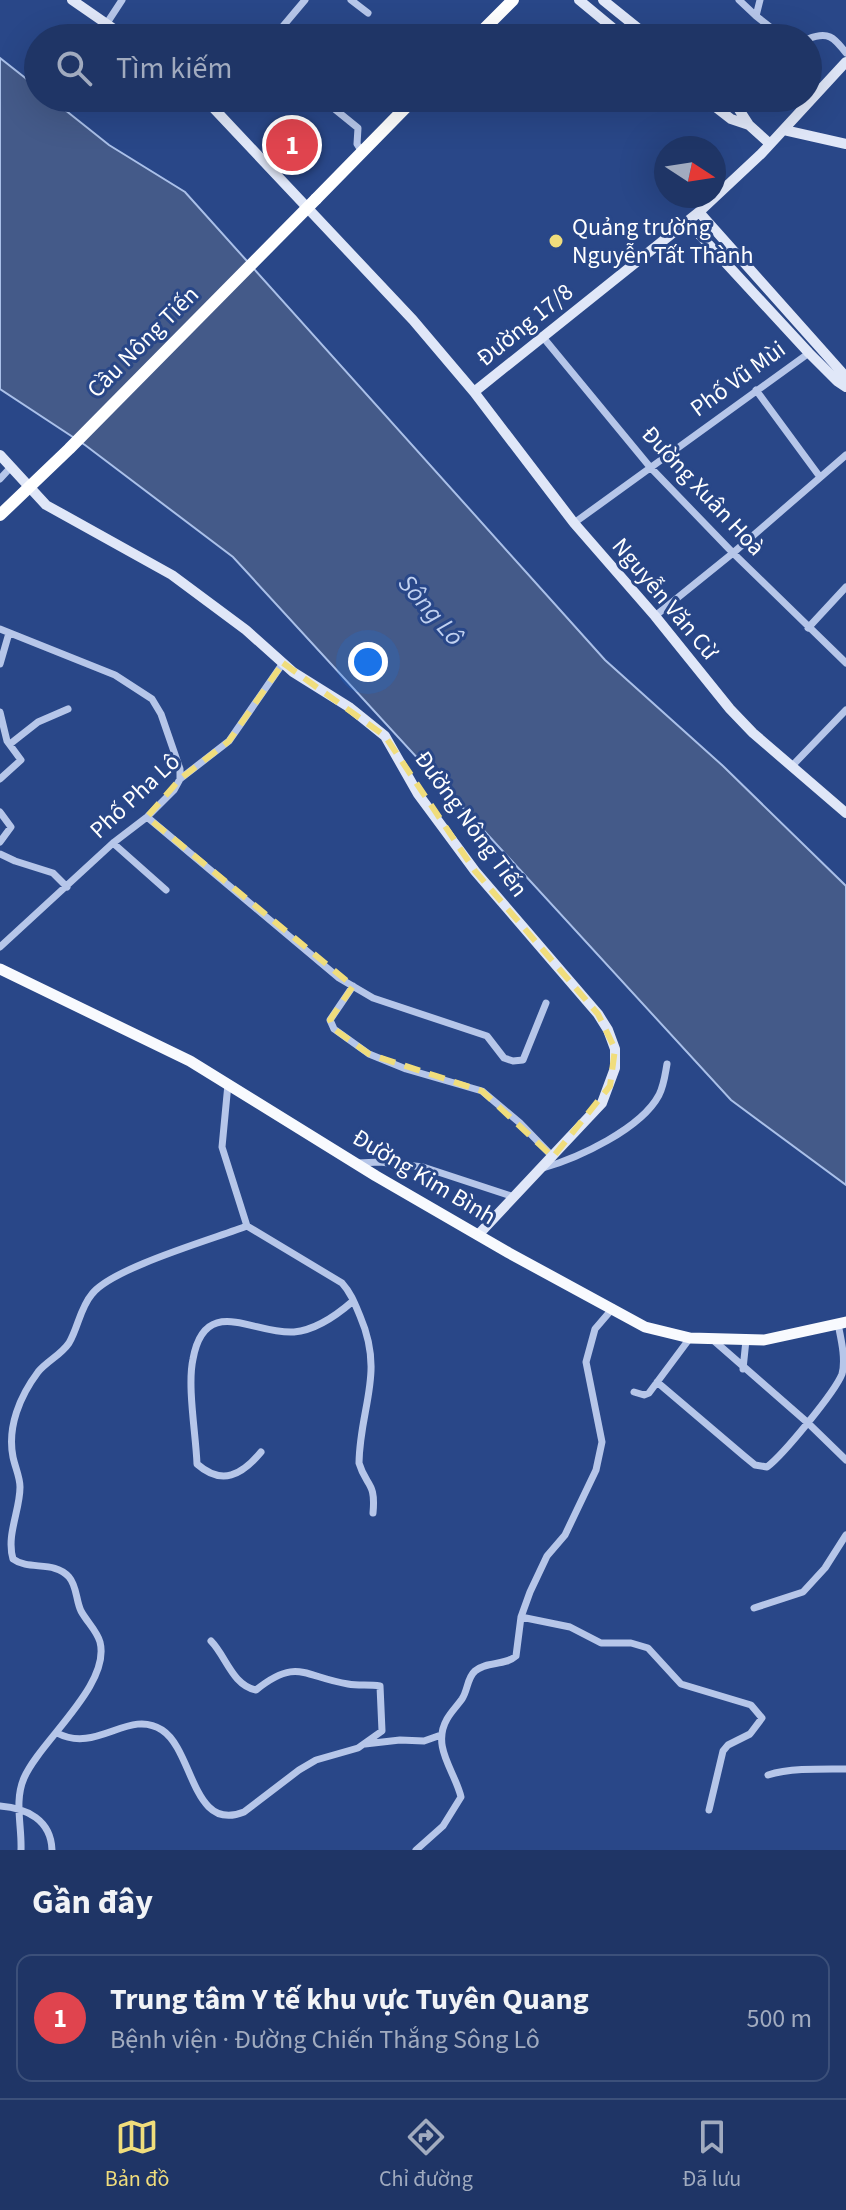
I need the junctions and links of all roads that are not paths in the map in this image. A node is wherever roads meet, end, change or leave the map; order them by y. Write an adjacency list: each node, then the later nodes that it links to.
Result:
1 (72, 0): 12 (street)
2 (122, 0): 12 (street)
3 (305, 0): 13 (street)
4 (351, 0): 10 (street)
5 (513, 0): 14 (highway)
6 (579, 0): 15 (street)
7 (603, 0): 16 (street)
8 (739, 0): 11 (street)
9 (760, 0): 11 (street)
10 (368, 13)
11 (756, 16): 17 (street)
12 (107, 23)
13 (285, 24)
14 (489, 24)
15 (608, 24)
16 (633, 24)
17 (766, 24)
18 (822, 36): 19 (street)
19 (846, 53)
20 (846, 62): 21 (street, Đường 17/8)
21 (822, 88)
22 (225, 112): 40 (street, Nguyễn Văn Cừ)
23 (338, 112): 32 (street)
24 (401, 112): 32 (highway, Cầu Nông Tiến)
25 (722, 112): 28 (street)
26 (741, 112): 28 (street)
27 (800, 112): 29 (street, Đường 17/8)
28 (749, 125): 30 (street)
29 (784, 130): 30 (street, Đường 17/8); 31 (street)
30 (770, 144): 33 (street, Đường 17/8)
31 (846, 144)
32 (362, 152): 47 (highway, Cầu Nông Tiến, bridge)
33 (699, 212): 34 (street, Đường 17/8); 37 (street)
34 (687, 221): 35 (street, Đường 17/8); 36 (street)
35 (542, 336): 40 (street, Đường 17/8); 44 (street, Đường Xuân Hoà)
36 (809, 353): 38 (street); 39 (street, Phố Vũ Mùi)
37 (846, 377)
38 (846, 387)
39 (756, 390): 44 (street, Phố Vũ Mùi); 45 (street)
40 (474, 392): 48 (street, Nguyễn Văn Cừ)
41 (0, 455): 43 (street, Đường Nông Tiến)
42 (846, 455): 45 (street)
43 (11, 467): 46 (street); 55 (street, Đường Nông Tiến)
44 (650, 467): 48 (street, Phố Vũ Mùi); 49 (street, Đường Xuân Hoà)
45 (820, 477): 49 (street)
46 (0, 479)
47 (0, 515)
48 (574, 523): 51 (street, Nguyễn Văn Cừ)
49 (733, 553): 51 (street); 52 (street, Đường Xuân Hoà)
50 (846, 587): 52 (street)
51 (655, 616): 62 (street, Nguyễn Văn Cừ)
52 (808, 628): 56 (street, Đường Xuân Hoà)
53 (0, 629): 54 (street)
54 (9, 633): 57 (street); 64 (street)
55 (283, 663): 64 (street, Phố Pha Lô); 79 (street, Đường Nông Tiến)
56 (846, 663)
57 (0, 664)
58 (68, 709): 61 (street)
59 (846, 710): 62 (street)
60 (0, 712): 61 (street)
61 (10, 744): 63 (street)
62 (791, 767): 66 (street, Nguyễn Văn Cừ)
63 (0, 779)
64 (180, 779): 67 (street, Phố Pha Lô)
65 (0, 812): 68 (street)
66 (846, 813)
67 (147, 817): 69 (street, Phố Pha Lô); 75 (street)
68 (0, 842)
69 (113, 843): 71 (street, Phố Pha Lô); 72 (street)
70 (0, 854): 71 (street)
71 (67, 887): 73 (street, Phố Pha Lô)
72 (166, 890)
73 (0, 947)
74 (0, 969): 78 (main road, Đường Kim Bình)
75 (353, 986): 76 (street); 79 (street)
76 (546, 1003)
77 (667, 1064): 80 (street)
78 (228, 1084): 81 (main road, Đường Kim Bình); 83 (street)
79 (553, 1157): 80 (street, Đường Nông Tiến)
80 (543, 1168): 82 (street, Đường Nông Tiến)
81 (377, 1170): 82 (street); 84 (main road, Đường Kim Bình)
82 (514, 1197): 84 (street, Đường Nông Tiến)
83 (247, 1226): 85 (street); 102 (street)
84 (478, 1235): 86 (main road, Đường Kim Bình)
85 (353, 1301): 95 (street); 97 (street)
86 (613, 1308): 88 (main road, Đường Kim Bình); 100 (street)
87 (842, 1323): 90 (main road, Đường Kim Bình); 94 (street)
88 (690, 1338): 89 (main road, Đường Kim Bình); 92 (street)
89 (712, 1339): 90 (main road, Đường Kim Bình); 91 (street)
90 (746, 1340): 91 (street)
91 (743, 1369): 94 (street)
92 (657, 1382): 93 (street); 94 (street)
93 (634, 1392)
94 (808, 1423): 96 (street)
95 (261, 1452)
96 (846, 1460)
97 (373, 1513)
98 (846, 1535): 99 (street)
99 (754, 1608)
100 (521, 1617): 103 (street); 109 (street)
101 (211, 1641): 104 (street)
102 (57, 1733): 104 (street); 108 (street)
103 (441, 1735): 104 (street); 112 (street)
104 (364, 1744)
105 (846, 1769): 106 (street)
106 (768, 1775)
107 (0, 1806): 108 (street)
108 (18, 1807): 110 (street); 111 (street)
109 (709, 1810)
110 (21, 1850)
111 (52, 1850)
112 (416, 1850)

